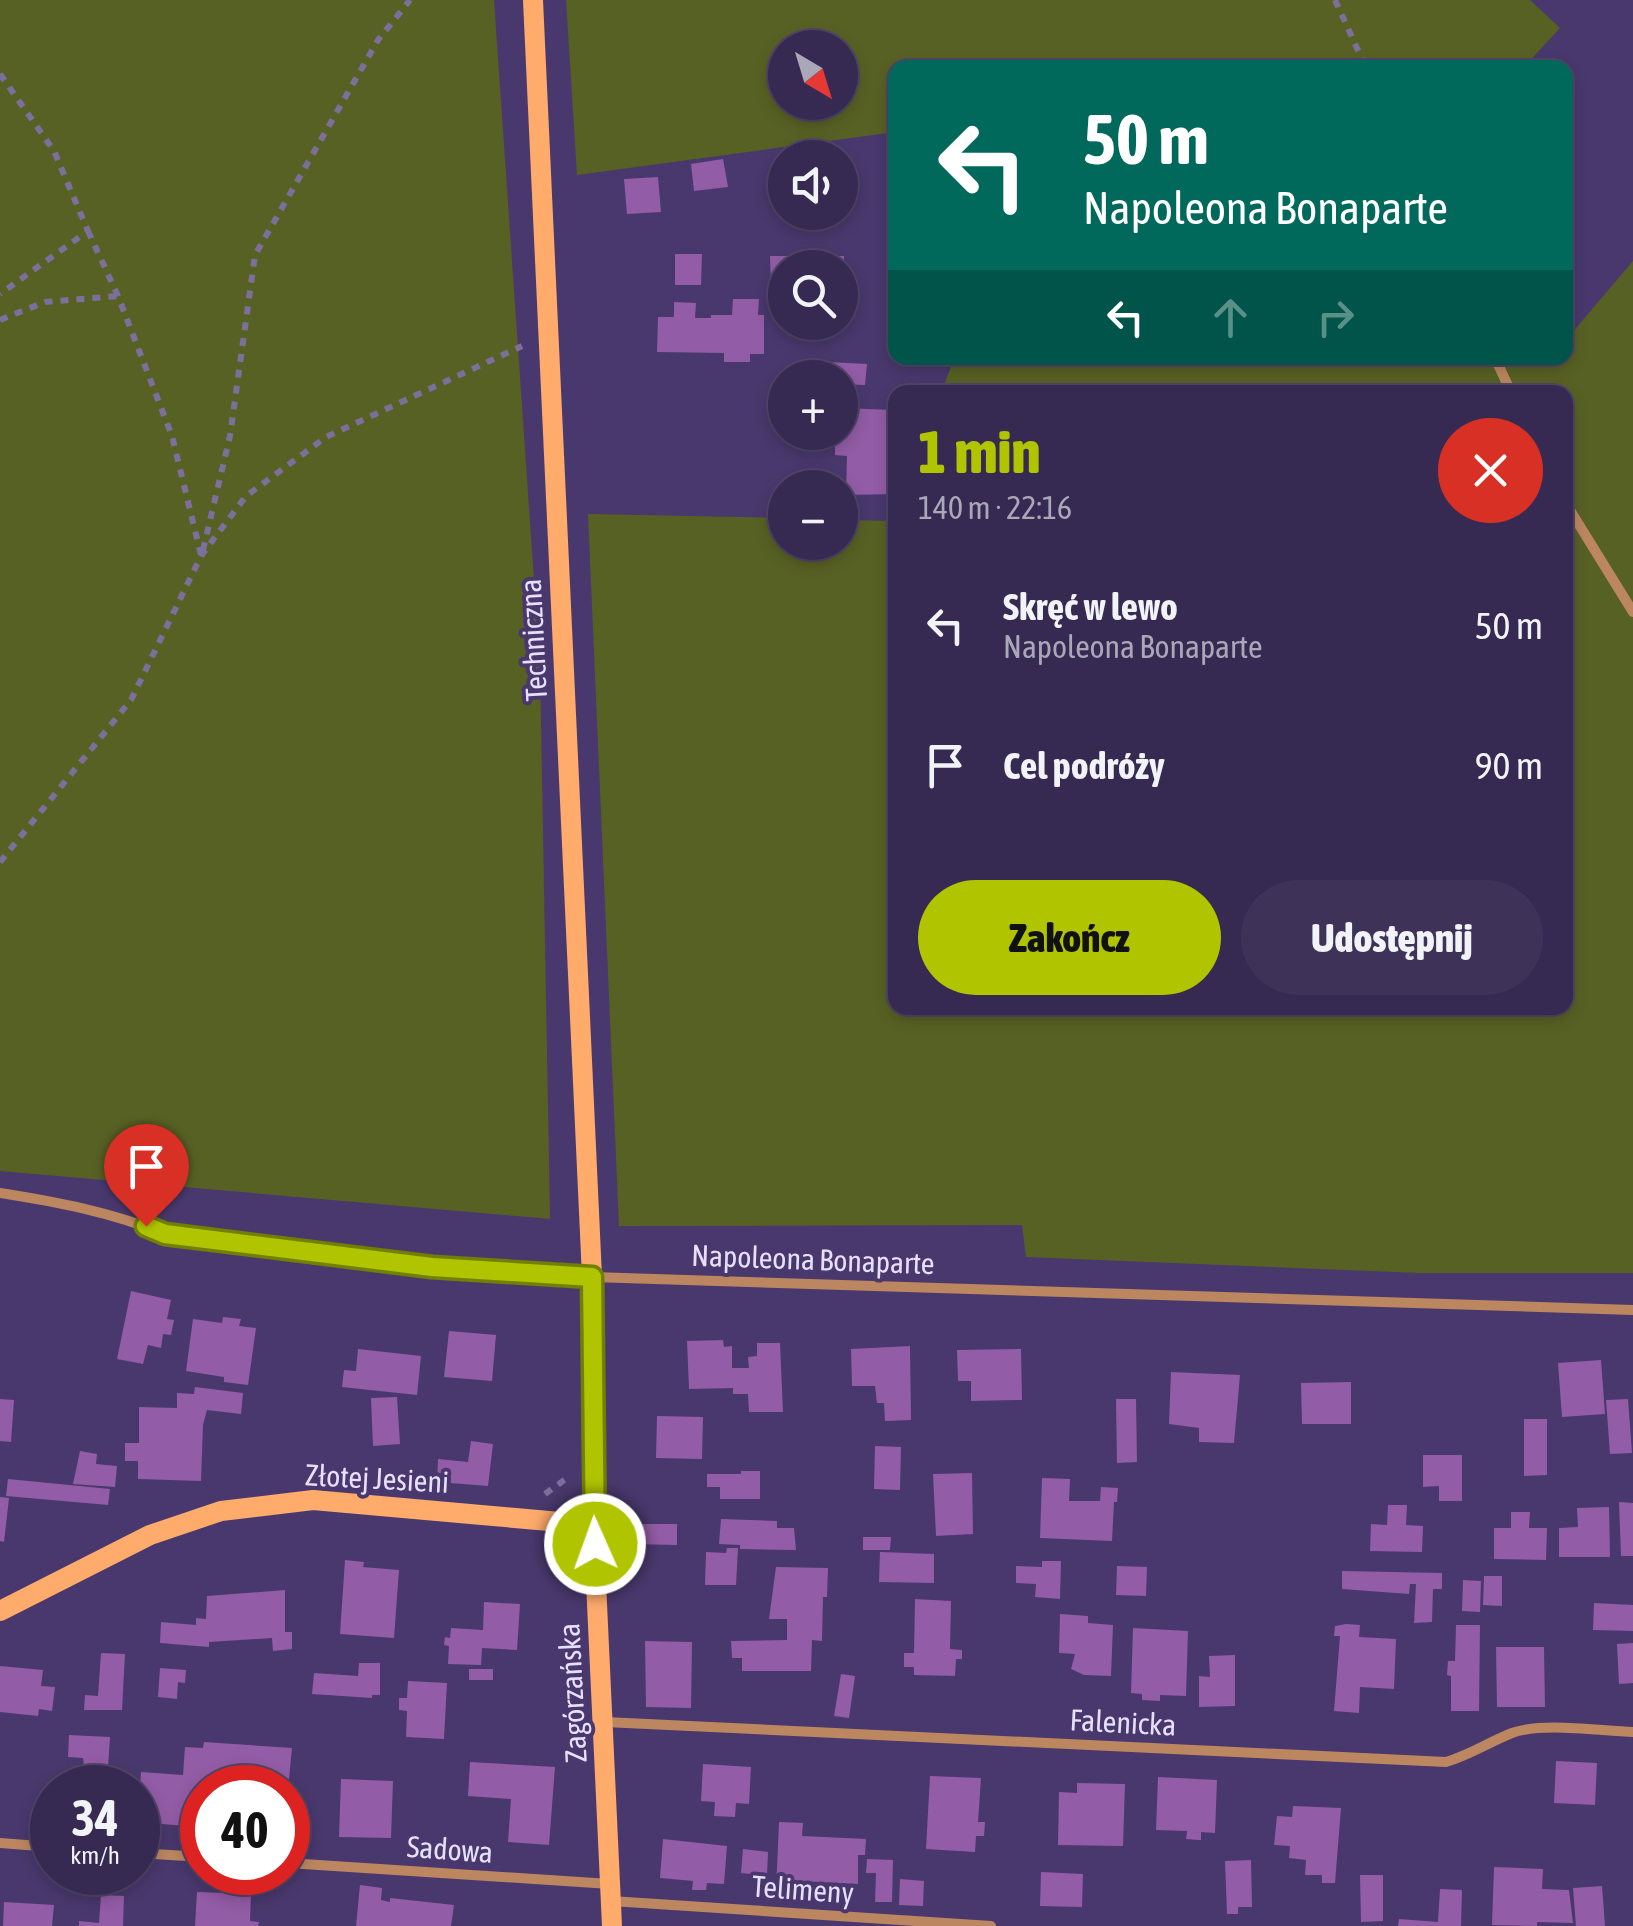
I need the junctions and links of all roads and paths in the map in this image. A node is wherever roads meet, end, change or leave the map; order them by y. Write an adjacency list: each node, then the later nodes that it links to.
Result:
1 (410, 0): 12 (path)
2 (533, 0): 10 (street, Techniczna)
3 (1336, 0): 4 (path)
4 (1362, 60)
5 (0, 74): 6 (path)
6 (88, 231): 7 (path); 8 (path)
7 (0, 294)
8 (118, 296): 9 (path); 12 (path)
9 (0, 320)
10 (548, 334): 12 (path); 16 (street, Techniczna)
11 (1573, 515): 13 (street)
12 (202, 556): 14 (path)
13 (1633, 612)
14 (0, 862)
15 (0, 1193): 16 (street, Napoleona Bonaparte)
16 (592, 1277): 17 (street, Napoleona Bonaparte); 18 (street, Zagórzańska)
17 (1633, 1310)
18 (593, 1518): 19 (street, Złotej Jesieni); 20 (street, Zagórzańska)
19 (0, 1611)
20 (604, 1722): 21 (street, Falenicka); 25 (street, Zagórzańska)
21 (1633, 1732)
22 (0, 1844): 23 (street)
23 (30, 1846)
24 (310, 1865): 25 (street, Sadowa)
25 (610, 1892): 26 (street, Zagórzańska); 27 (street, Telimeny)
26 (612, 1926)
27 (992, 1926)

